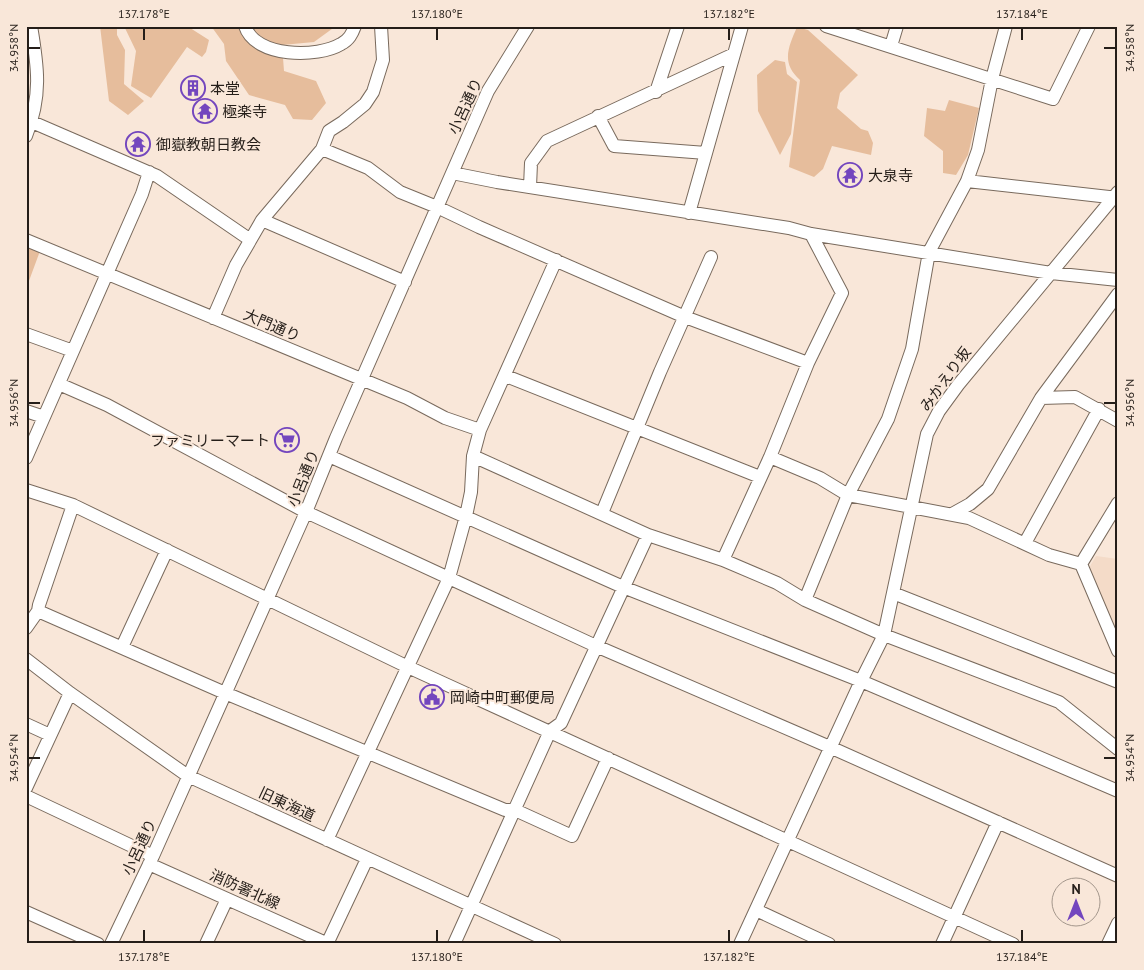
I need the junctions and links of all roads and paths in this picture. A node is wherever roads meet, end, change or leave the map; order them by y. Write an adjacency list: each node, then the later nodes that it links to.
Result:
1 (31, 26): 17 (street)
2 (245, 26): 3 (street)
3 (355, 26)
4 (380, 26): 19 (street)
5 (678, 26): 15 (street)
6 (742, 26): 13 (street)
7 (826, 26): 12 (street)
8 (896, 26): 12 (street)
9 (1006, 26): 14 (street)
10 (1089, 26): 14 (street)
11 (527, 27): 22 (street, 小呂通り)
12 (891, 46): 14 (street)
13 (734, 54): 15 (street); 20 (street)
14 (992, 79): 23 (street)
15 (656, 92): 16 (street)
16 (598, 116): 20 (street); 24 (street)
17 (32, 122): 18 (street); 21 (street)
18 (26, 136)
19 (322, 149): 26 (street); 28 (street)
20 (706, 153): 27 (street)
21 (148, 172): 30 (street); 35 (street)
22 (452, 173): 24 (street); 26 (street, 小呂通り)
23 (966, 181): 25 (street); 32 (street)
24 (530, 188): 27 (street)
25 (1117, 195): 36 (street, みかえり坂)
26 (436, 207): 34 (street); 38 (street, 小呂通り)
27 (689, 213): 29 (street)
28 (262, 220): 30 (street); 38 (street)
29 (811, 234): 32 (street); 44 (street)
30 (249, 239): 41 (street)
31 (26, 240): 35 (street, 大門通り)
32 (929, 252): 36 (street); 61 (street)
33 (711, 258): 40 (street)
34 (556, 260): 40 (street); 45 (street)
35 (107, 273): 41 (street, 大門通り); 43 (street)
36 (1051, 273): 37 (street); 64 (street, みかえり坂)
37 (1118, 280)
38 (405, 282): 46 (street, 小呂通り)
39 (1118, 294): 48 (street)
40 (685, 317): 44 (street); 54 (street)
41 (214, 318): 46 (street, 大門通り)
42 (26, 334): 43 (street)
43 (73, 351): 47 (street)
44 (808, 363): 57 (street)
45 (506, 376): 53 (street); 54 (street)
46 (361, 380): 53 (street, 大門通り); 55 (street, 小呂通り)
47 (59, 384): 51 (street); 65 (street)
48 (1041, 398): 49 (street); 67 (street)
49 (1099, 409): 52 (street); 70 (street)
50 (26, 411): 51 (street)
51 (44, 417): 58 (street)
52 (1118, 421)
53 (480, 430): 56 (street)
54 (637, 430): 59 (street); 66 (street)
55 (329, 456): 65 (street, 小呂通り); 68 (street)
56 (473, 456): 66 (street); 68 (street)
57 (770, 457): 59 (street); 61 (street)
58 (26, 458)
59 (760, 477): 72 (street)
60 (26, 490): 63 (street)
61 (848, 495): 64 (street); 78 (street)
62 (1118, 502): 73 (street)
63 (73, 505): 71 (street); 79 (street)
64 (913, 509): 67 (street); 76 (street, みかえり坂)
65 (306, 512): 74 (street); 77 (street, 小呂通り)
66 (602, 513): 69 (street)
67 (952, 514): 70 (street)
68 (466, 516): 74 (street); 75 (street)
69 (648, 535): 72 (street); 75 (street)
70 (1025, 543): 73 (street)
71 (167, 550): 77 (street); 83 (street)
72 (723, 560): 78 (street)
73 (1081, 564): 84 (street)
74 (448, 578): 82 (street); 86 (street)
75 (623, 587): 82 (street); 87 (street)
76 (893, 593): 81 (street, みかえり坂); 88 (street)
77 (266, 599): 86 (street); 90 (street, 小呂通り)
78 (805, 600): 81 (street)
79 (38, 611): 80 (street); 83 (street)
80 (26, 628)
81 (884, 635): 87 (street, みかえり坂); 95 (street)
82 (596, 646): 92 (street); 94 (street)
83 (122, 647): 90 (street)
84 (1118, 651)
85 (26, 659): 89 (street, 旧東海道)
86 (408, 667): 92 (street); 96 (street)
87 (861, 682): 94 (street, みかえり坂); 100 (street)
88 (1118, 682)
89 (70, 693): 93 (street); 98 (street, 旧東海道)
90 (225, 693): 96 (street); 98 (street, 小呂通り)
91 (26, 724): 93 (street)
92 (550, 731): 97 (street); 102 (street)
93 (50, 736): 99 (street)
94 (832, 748): 103 (street); 105 (street, みかえり坂)
95 (1118, 749)
96 (368, 753): 102 (street); 104 (street)
97 (608, 758): 102 (street); 105 (street)
98 (188, 776): 104 (street, 旧東海道); 107 (street, 小呂通り)
99 (26, 788)
100 (1118, 791)
101 (26, 796): 107 (street, 消防署北線)
102 (515, 810): 110 (street)
103 (998, 822): 108 (street); 113 (street)
104 (326, 840): 106 (street, 旧東海道)
105 (787, 842): 111 (street, みかえり坂); 113 (street)
106 (367, 859): 110 (street, 旧東海道); 118 (street)
107 (151, 860): 109 (street, 消防署北線); 116 (street, 小呂通り)
108 (1118, 876)
109 (227, 899): 117 (street); 118 (street, 消防署北線)
110 (471, 905): 119 (street); 120 (street, 旧東海道)
111 (756, 910): 121 (street, みかえり坂); 122 (street)
112 (26, 912): 115 (street)
113 (953, 917): 123 (street); 124 (street)
114 (1118, 924): 125 (street)
115 (98, 944)
116 (110, 944)
117 (206, 944)
118 (328, 944)
119 (454, 944)
120 (555, 944)
121 (740, 944)
122 (829, 944)
123 (942, 944)
124 (1013, 944)
125 (1108, 944)

